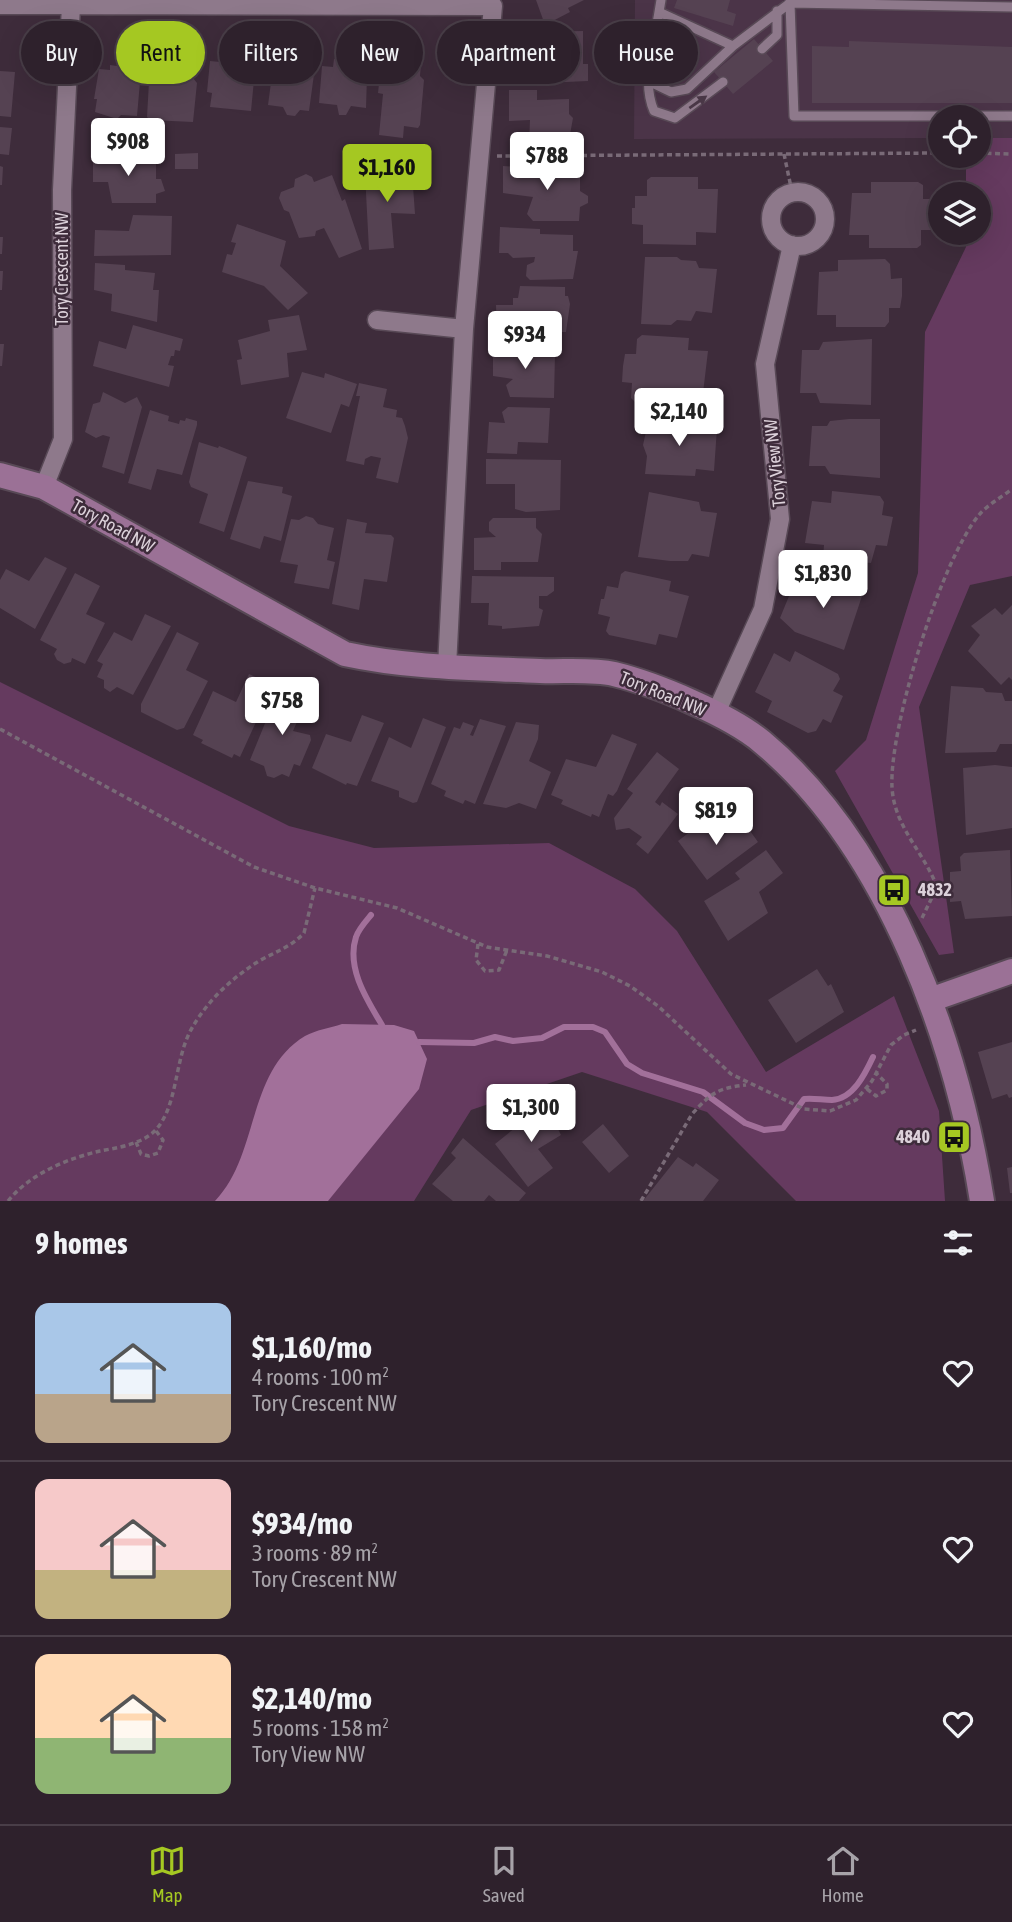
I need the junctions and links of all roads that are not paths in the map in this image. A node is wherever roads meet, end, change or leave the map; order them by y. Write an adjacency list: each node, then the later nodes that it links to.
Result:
1 (661, 0): 7 (lane)
2 (790, 1): 5 (lane); 6 (lane); 16 (lane)
3 (0, 5): 4 (street)
4 (71, 5): 19 (street); 21 (street, Tory Crescent NW)
5 (1012, 7)
6 (777, 11): 9 (lane); 10 (lane)
7 (659, 12): 8 (lane); 9 (lane)
8 (658, 21)
9 (733, 46): 11 (lane)
10 (762, 48)
11 (698, 79)
12 (723, 82): 13 (lane, one-way to 12)
13 (648, 84)
14 (654, 84): 15 (lane)
15 (692, 84)
16 (1012, 116)
17 (792, 245): 17 (street); 23 (street, Tory View NW)
18 (377, 320): 19 (street)
19 (464, 329): 22 (street)
20 (0, 475): 21 (street, Tory Road NW)
21 (44, 487): 22 (street, Tory Road NW)
22 (447, 667): 23 (street, Tory Road NW)
23 (715, 715): 25 (street, Tory Road NW)
24 (1012, 971): 25 (street)
25 (934, 1011): 26 (street, Tory Road NW)
26 (982, 1201)

